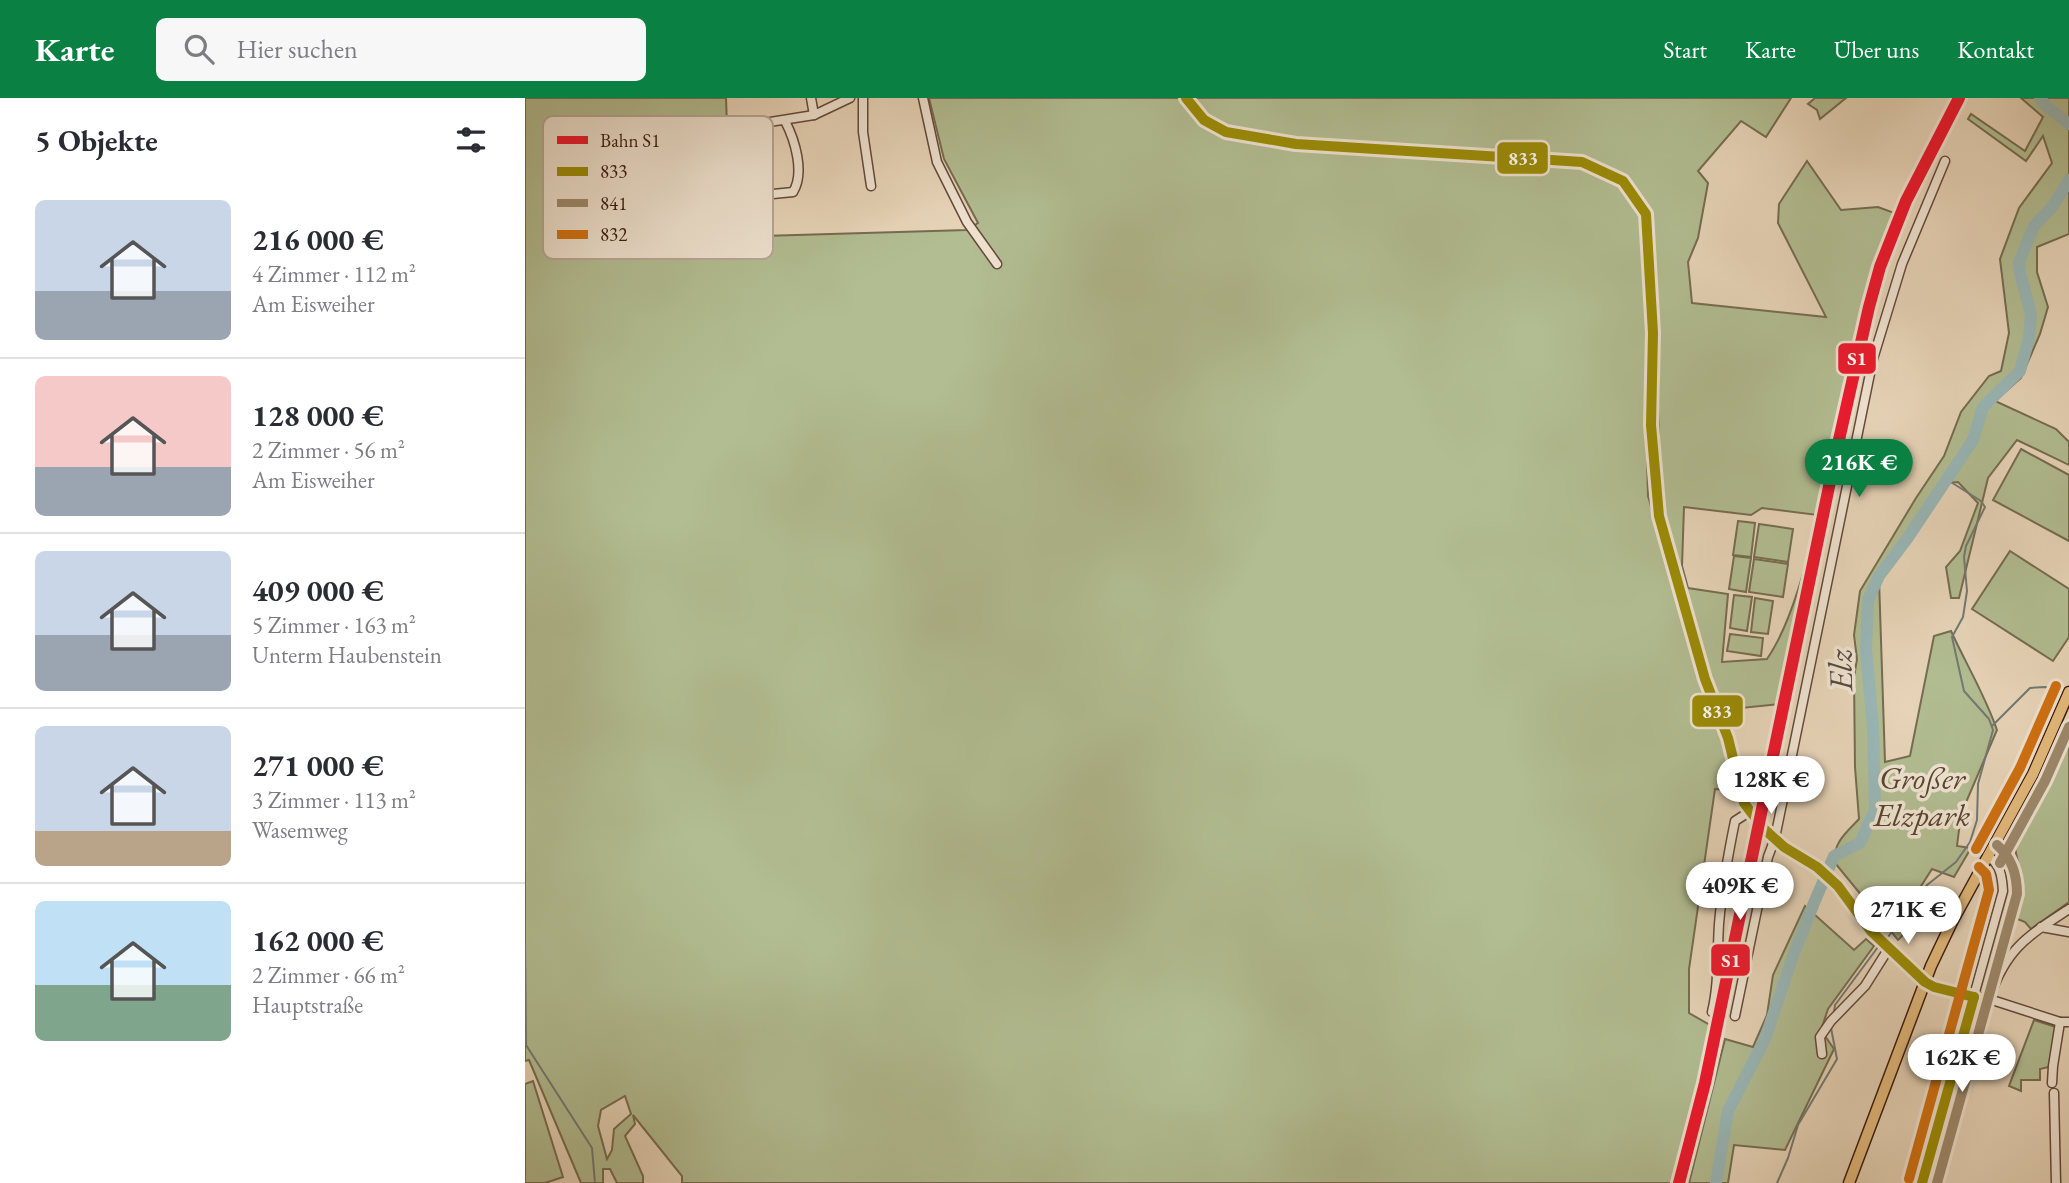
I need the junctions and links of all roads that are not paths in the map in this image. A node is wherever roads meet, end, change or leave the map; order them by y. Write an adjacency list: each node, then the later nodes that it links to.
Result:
1 (811, 98): 6 (street)
2 (850, 98): 6 (street)
3 (863, 98): 10 (street)
4 (923, 98): 12 (street)
5 (1185, 98): 14 (street)
6 (814, 115): 7 (street)
7 (785, 121): 8 (street); 11 (street)
8 (773, 122)
9 (1945, 161): 15 (street)
10 (871, 186)
11 (773, 194)
12 (997, 264)
13 (2069, 692): 16 (main road)
14 (1749, 813): 15 (street); 24 (street)
15 (1775, 838): 20 (street); 25 (street)
16 (1988, 856): 21 (main road); 22 (street)
17 (2069, 909): 18 (street)
18 (2041, 927): 19 (street); 23 (street)
19 (2069, 932)
20 (1889, 948): 21 (street); 27 (street)
21 (1925, 982): 22 (street); 30 (main road)
22 (1974, 997): 23 (street); 31 (street)
23 (1989, 999): 26 (street)
24 (1711, 1012)
25 (1735, 1016)
26 (2065, 1022): 28 (street)
27 (1822, 1054)
28 (2052, 1083)
29 (2054, 1093): 32 (street)
30 (1849, 1183)
31 (1922, 1183)
32 (2056, 1183)

